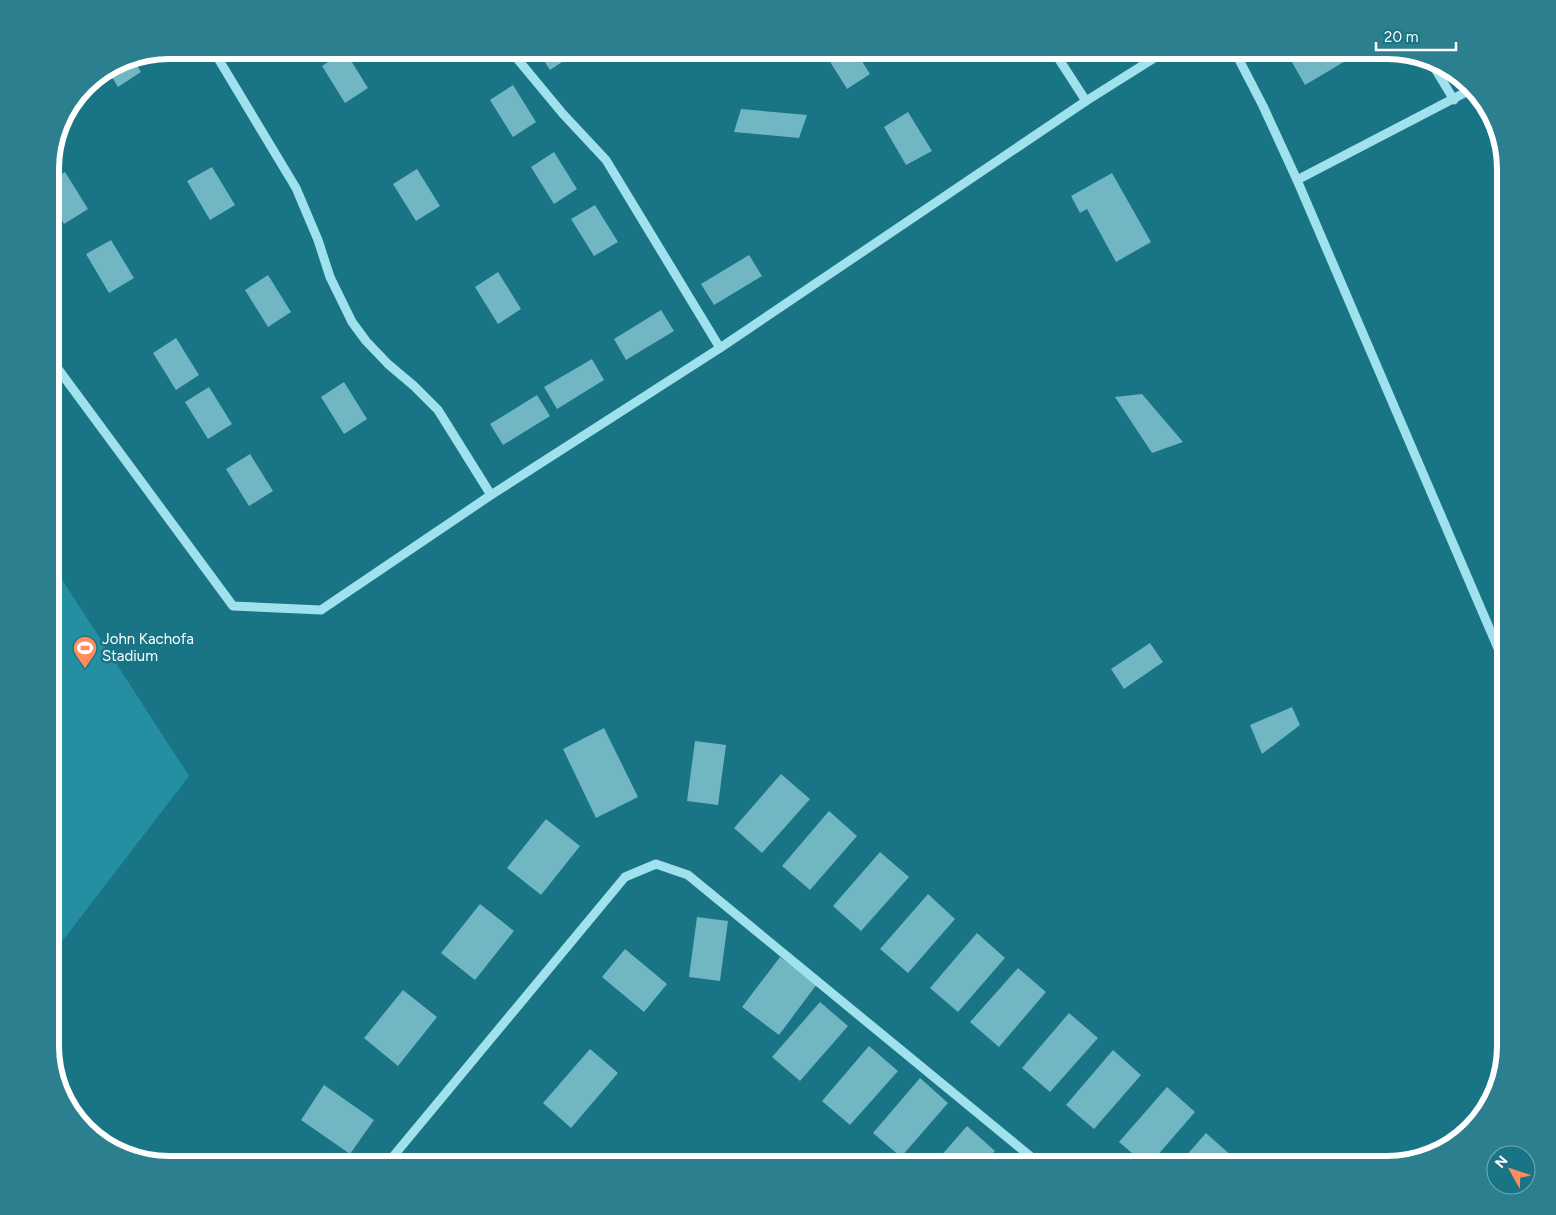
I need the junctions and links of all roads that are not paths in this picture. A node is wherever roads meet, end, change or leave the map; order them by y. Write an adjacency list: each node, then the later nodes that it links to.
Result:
1 (218, 59): 13 (street)
2 (517, 59): 11 (street)
3 (1059, 59): 9 (street)
4 (1153, 59): 9 (street)
5 (1239, 59): 10 (street)
6 (1436, 70): 8 (street)
7 (1466, 92): 8 (street)
8 (1454, 100): 10 (street)
9 (1086, 101): 11 (street)
10 (1297, 180): 14 (street)
11 (720, 348): 13 (street)
12 (59, 370): 13 (street)
13 (491, 495)
14 (1497, 646)
15 (393, 1156): 16 (street)
16 (1030, 1156)

